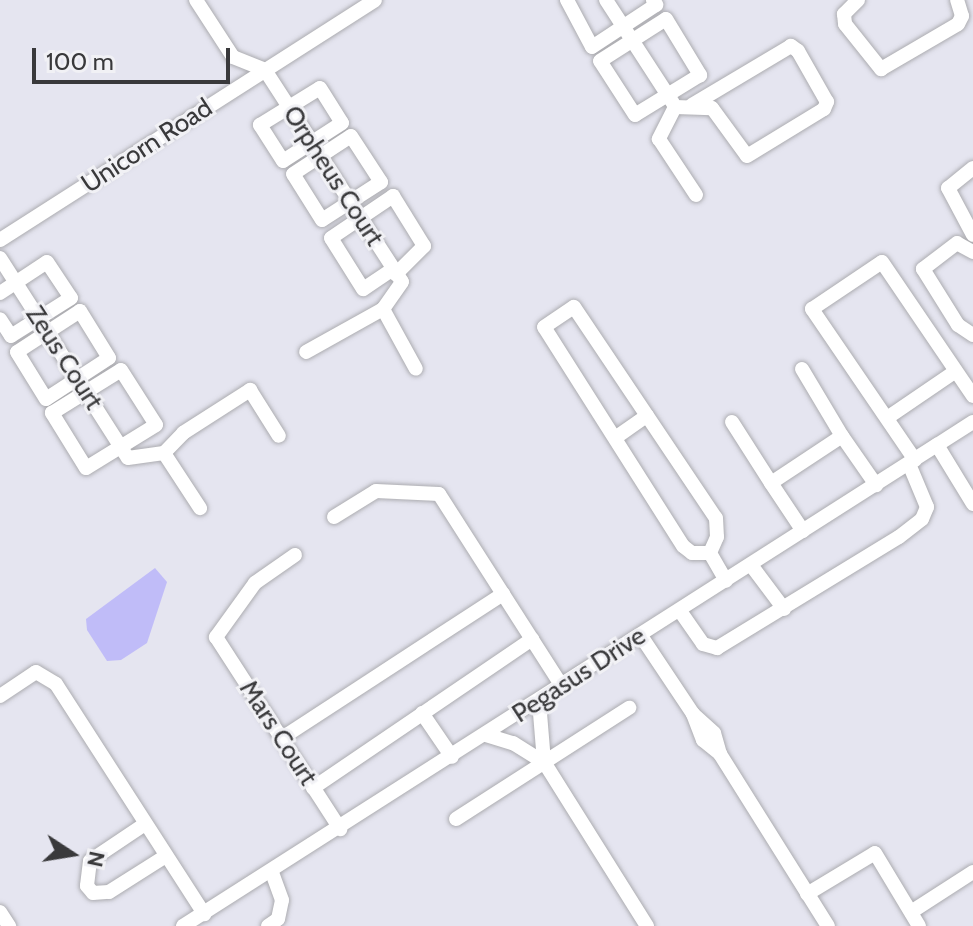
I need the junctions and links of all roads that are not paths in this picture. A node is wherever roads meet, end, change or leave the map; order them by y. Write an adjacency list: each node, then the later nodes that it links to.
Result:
1 (196, 0): 10 (street)
2 (375, 0): 10 (street, Unicorn Road)
3 (606, 0): 8 (street)
4 (858, 0): 5 (street)
5 (957, 0)
6 (565, 1): 8 (street)
7 (655, 2): 8 (street)
8 (623, 26): 9 (street)
9 (632, 40): 11 (street); 11 (street); 11 (street)
10 (265, 70): 13 (street, Orpheus Court); 20 (street, Unicorn Road)
11 (671, 101): 12 (street); 16 (street)
12 (692, 105): 12 (street)
13 (289, 107): 14 (street, Orpheus Court); 14 (street); 14 (street)
14 (316, 149): 17 (street, Orpheus Court); 17 (street); 17 (street)
15 (973, 168): 19 (street)
16 (696, 195)
17 (350, 202): 18 (street, Orpheus Court)
18 (360, 218): 23 (street, Orpheus Court); 23 (street); 23 (street)
19 (973, 235)
20 (0, 240)
21 (973, 252): 30 (street)
22 (0, 258): 24 (street, Zeus Court)
23 (397, 275): 26 (street)
24 (16, 282): 25 (street); 28 (street, Zeus Court); 28 (street)
25 (0, 293)
26 (383, 309): 31 (street); 32 (street)
27 (0, 319): 28 (street)
28 (39, 319): 29 (street, Zeus Court)
29 (47, 332): 35 (street, Zeus Court); 35 (street); 35 (street)
30 (973, 335)
31 (306, 352)
32 (416, 369)
33 (802, 369): 42 (street)
34 (956, 371): 36 (street); 38 (street); 38 (street)
35 (82, 386): 45 (street, Zeus Court); 45 (street); 45 (street)
36 (973, 396)
37 (647, 416): 43 (street); 43 (street); 54 (street)
38 (887, 418): 47 (street)
39 (732, 422): 48 (street)
40 (973, 422): 44 (street, Pegasus Drive)
41 (279, 436): 46 (street)
42 (842, 436): 48 (street); 49 (street)
43 (615, 438): 54 (street)
44 (937, 445): 47 (street, Pegasus Drive); 50 (street)
45 (125, 452): 46 (street)
46 (164, 453): 51 (street)
47 (912, 462): 49 (street, Pegasus Drive); 59 (street)
48 (771, 483): 53 (street)
49 (876, 485): 53 (street, Pegasus Drive)
50 (973, 504)
51 (200, 508)
52 (334, 517): 58 (street)
53 (803, 531): 56 (street, Pegasus Drive)
54 (710, 553): 57 (street)
55 (295, 555): 69 (street, Mars Court)
56 (751, 565): 57 (street, Pegasus Drive); 59 (street)
57 (726, 581): 60 (street, Pegasus Drive)
58 (503, 594): 62 (street); 69 (street)
59 (784, 609): 60 (street)
60 (680, 611): 61 (street, Pegasus Drive)
61 (641, 636): 63 (street, Pegasus Drive); 79 (street)
62 (532, 639): 63 (street); 67 (street)
63 (562, 686): 65 (street, Pegasus Drive)
64 (0, 696): 74 (street)
65 (539, 701): 68 (street, Pegasus Drive); 71 (street)
66 (629, 708): 71 (street)
67 (422, 713): 70 (street); 72 (street)
68 (486, 735): 70 (street, Pegasus Drive); 71 (street)
69 (282, 738): 72 (street, Mars Court)
70 (452, 757): 75 (street, Pegasus Drive)
71 (544, 762): 73 (street); 86 (street)
72 (313, 788): 75 (street, Mars Court)
73 (456, 819)
74 (145, 824): 76 (street); 76 (street)
75 (340, 829): 77 (street, Pegasus Drive)
76 (166, 856): 82 (street)
77 (272, 872): 82 (street, Pegasus Drive); 85 (street)
78 (973, 872): 81 (street)
79 (807, 894): 81 (street); 87 (street)
80 (0, 912): 83 (street)
81 (911, 912): 88 (street)
82 (204, 914): 84 (street, Pegasus Drive)
83 (9, 926)
84 (183, 926)
85 (268, 926)
86 (647, 926)
87 (828, 926)
88 (919, 926)

